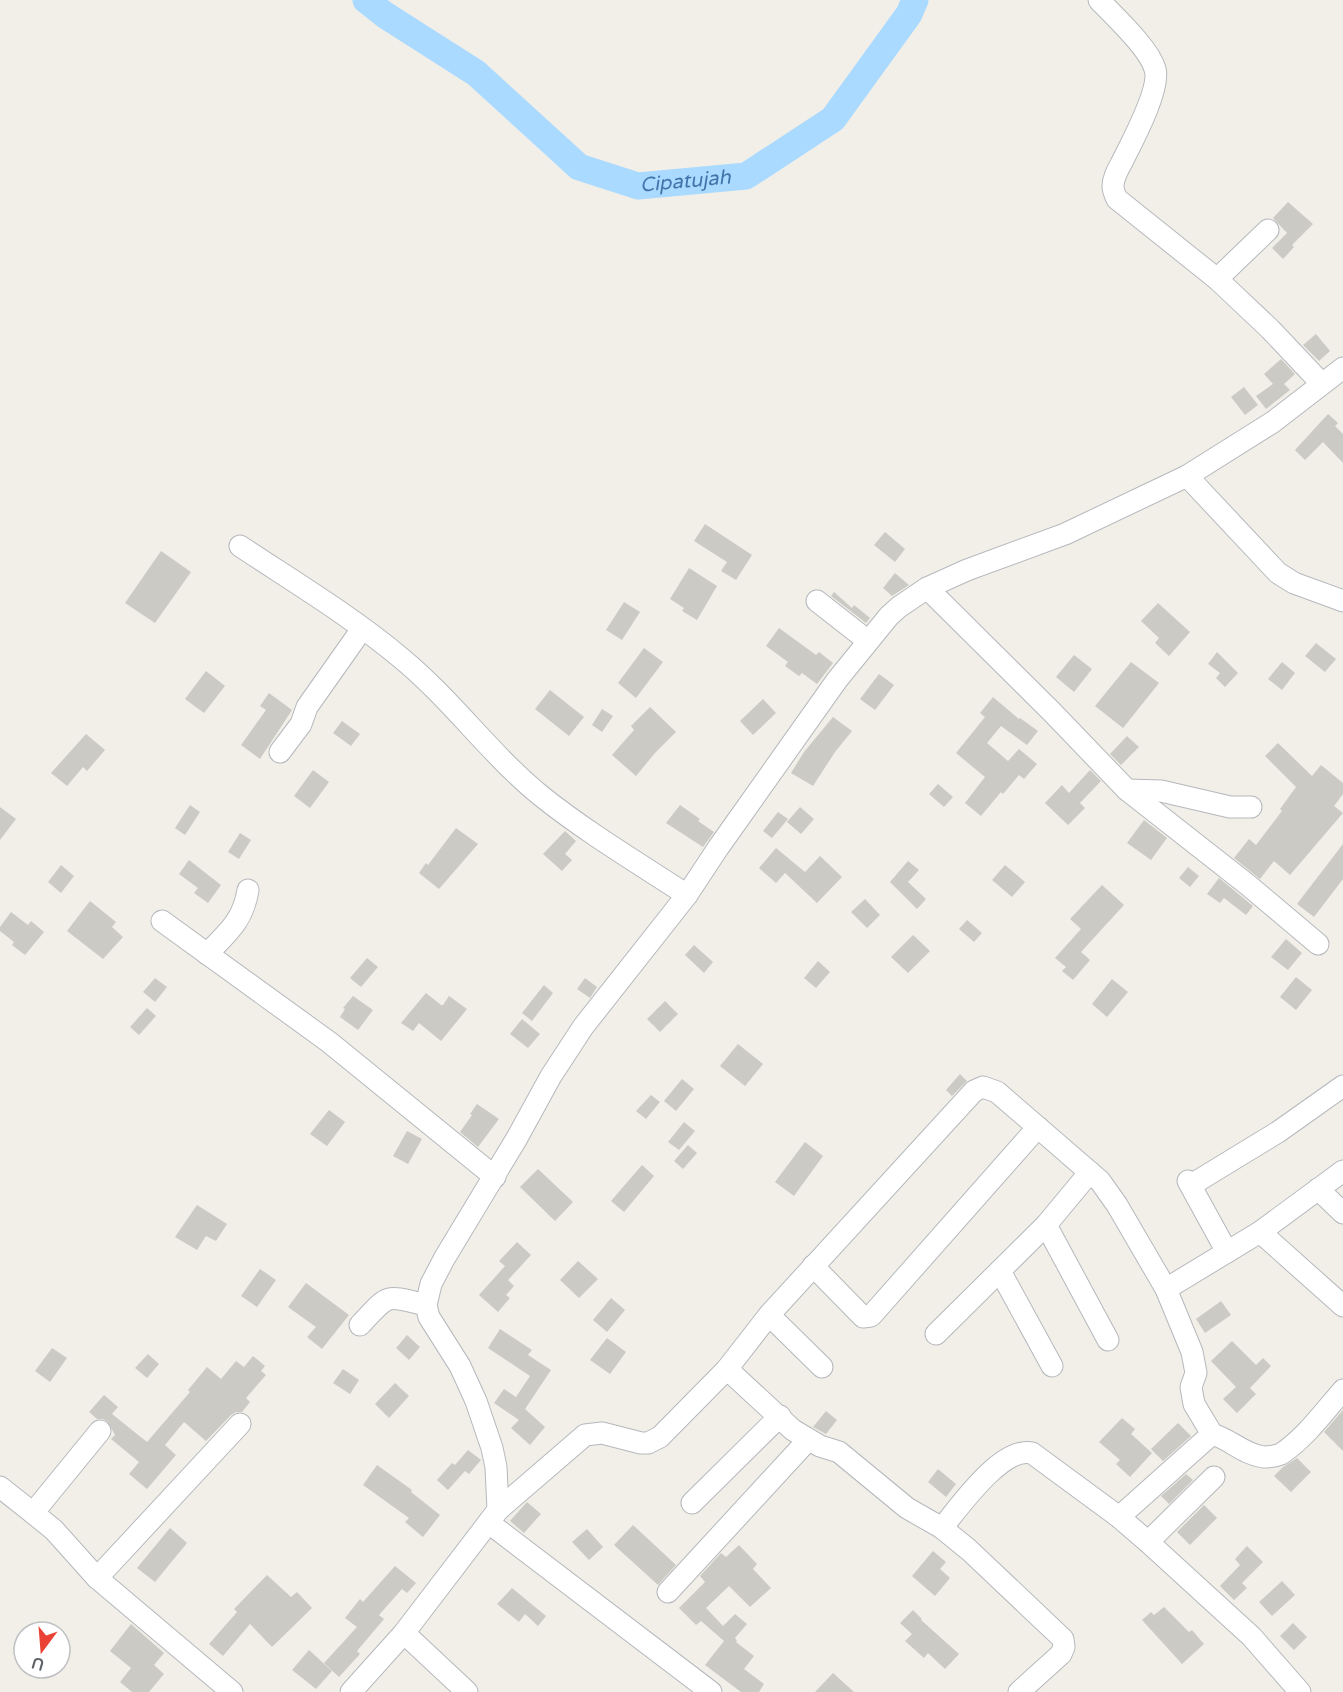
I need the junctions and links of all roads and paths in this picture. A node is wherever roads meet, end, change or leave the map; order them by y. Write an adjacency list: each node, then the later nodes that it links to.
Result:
1 (1099, 0): 3 (street)
2 (1268, 230): 3 (street)
3 (1217, 279): 5 (street)
4 (1343, 368): 5 (street)
5 (1322, 384): 6 (street)
6 (1187, 476): 8 (street); 10 (street)
7 (240, 546): 11 (street)
8 (927, 588): 12 (street); 14 (street)
9 (817, 601): 12 (street)
10 (1343, 601)
11 (362, 629): 13 (street); 17 (street)
12 (868, 640): 17 (street)
13 (280, 752)
14 (1127, 790): 15 (street); 19 (street)
15 (1251, 807)
16 (248, 890): 20 (street)
17 (687, 895): 25 (street)
18 (162, 921): 20 (street)
19 (1318, 944)
20 (207, 954): 25 (street)
21 (1342, 1088): 30 (street)
22 (1038, 1126): 24 (street); 31 (street); 31 (street)
23 (1343, 1171): 26 (street)
24 (1090, 1172): 28 (street); 33 (street)
25 (495, 1177): 34 (street)
26 (1318, 1189): 27 (street); 29 (street)
27 (1343, 1213)
28 (1046, 1224): 32 (street); 39 (street)
29 (1260, 1232): 30 (street); 35 (street)
30 (1227, 1252): 33 (street)
31 (813, 1266): 36 (street)
32 (1000, 1271): 38 (street); 40 (street)
33 (1166, 1289): 47 (street)
34 (426, 1305): 37 (street); 53 (street)
35 (1343, 1306)
36 (769, 1315): 41 (street); 42 (street)
37 (360, 1325)
38 (936, 1334)
39 (1108, 1340)
40 (1052, 1366)
41 (822, 1367)
42 (727, 1369): 44 (street); 53 (street)
43 (1343, 1390): 47 (street)
44 (780, 1416): 48 (street); 51 (street)
45 (240, 1424): 57 (street)
46 (100, 1431): 52 (street)
47 (1212, 1434): 54 (street)
48 (808, 1440): 55 (street); 58 (street)
49 (1214, 1477): 56 (street)
50 (0, 1487): 52 (street)
51 (692, 1503)
52 (33, 1513): 57 (street)
53 (493, 1517): 59 (street); 63 (street)
54 (1119, 1517): 55 (street); 56 (street)
55 (942, 1527): 64 (street)
56 (1148, 1542): 65 (street)
57 (97, 1578): 60 (street)
58 (668, 1592)
59 (404, 1633): 61 (street); 62 (street)
60 (232, 1692)
61 (351, 1692)
62 (467, 1692)
63 (711, 1692)
64 (1019, 1692)
65 (1300, 1692)

